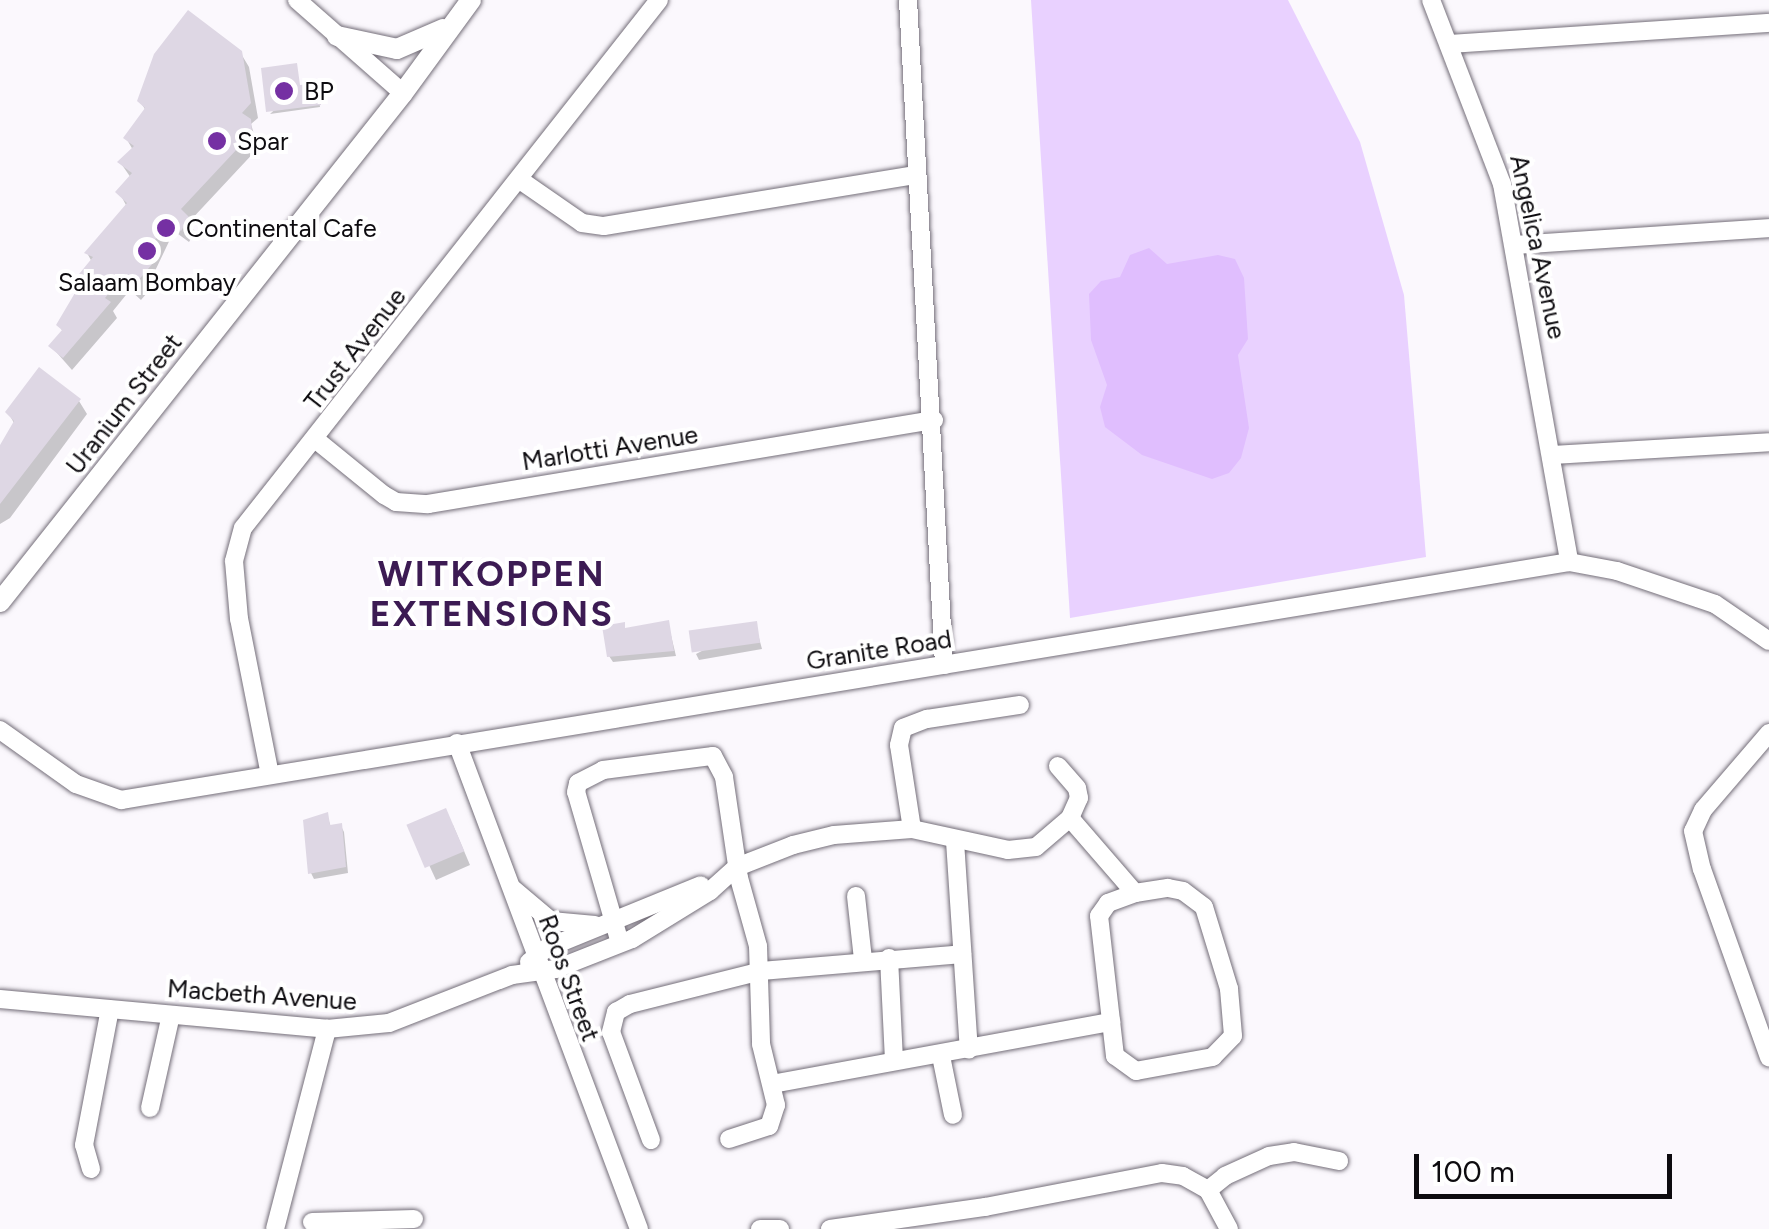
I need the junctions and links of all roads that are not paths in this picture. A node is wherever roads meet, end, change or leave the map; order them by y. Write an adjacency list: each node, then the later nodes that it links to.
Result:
1 (297, 0): 8 (street)
2 (471, 0): 6 (street, Uranium Street)
3 (659, 0): 12 (street, Trust Avenue)
4 (908, 0): 11 (street)
5 (1431, 0): 9 (street, Angelica Avenue)
6 (456, 18): 8 (street); 10 (street, Uranium Street)
7 (1769, 23): 9 (street)
8 (337, 36): 10 (street)
9 (1451, 44): 14 (street, Angelica Avenue)
10 (402, 94): 20 (street, Uranium Street)
11 (916, 175): 12 (street); 15 (street)
12 (520, 180): 16 (street, Trust Avenue)
13 (1769, 228): 14 (street)
14 (1516, 245): 18 (street, Angelica Avenue)
15 (934, 420): 16 (street, Marlotti Avenue); 22 (street)
16 (315, 440): 28 (street, Trust Avenue)
17 (1769, 442): 18 (street)
18 (1553, 455): 19 (street, Angelica Avenue)
19 (1569, 562): 21 (street, Granite Road); 22 (street, Granite Road)
20 (0, 602)
21 (1769, 641)
22 (944, 666): 26 (street, Granite Road)
23 (1020, 706): 30 (street)
24 (0, 730): 28 (street, Granite Road)
25 (1769, 733): 51 (street)
26 (456, 743): 28 (street, Granite Road); 34 (street, Roos Street)
27 (1058, 766): 29 (street)
28 (270, 776)
29 (1070, 818): 31 (street); 35 (street)
30 (912, 829): 31 (street); 32 (street)
31 (955, 841): 39 (street)
32 (737, 868): 33 (street); 37 (street); 43 (street)
33 (721, 880): 37 (street); 38 (street)
34 (509, 886): 37 (street); 42 (street, Roos Street)
35 (1134, 892): 47 (street); 47 (street)
36 (856, 896): 41 (street)
37 (607, 922): 38 (street); 42 (street)
38 (620, 943): 42 (street)
39 (962, 954): 40 (street); 49 (street)
40 (889, 958): 41 (street); 52 (street)
41 (863, 959): 43 (street)
42 (537, 965): 48 (street, Macbeth Avenue); 65 (street, Roos Street)
43 (761, 971): 53 (street); 57 (street)
44 (0, 999): 45 (street, Macbeth Avenue)
45 (110, 1009): 46 (street, Macbeth Avenue); 59 (street)
46 (172, 1015): 48 (street, Macbeth Avenue); 54 (street)
47 (1111, 1022): 49 (street)
48 (327, 1029): 64 (street)
49 (969, 1050): 50 (street)
50 (941, 1056): 52 (street); 55 (street)
51 (1769, 1057)
52 (894, 1059): 53 (street)
53 (772, 1084): 56 (street)
54 (150, 1108)
55 (953, 1115)
56 (729, 1138)
57 (651, 1140)
58 (1339, 1161): 60 (street)
59 (91, 1168)
60 (1208, 1190): 68 (street); 69 (street)
61 (318, 1202): 63 (street)
62 (414, 1218): 63 (street)
63 (310, 1225)
64 (276, 1229)
65 (639, 1229)
66 (760, 1229): 67 (street)
67 (780, 1229)
68 (830, 1229)
69 (1229, 1229)

